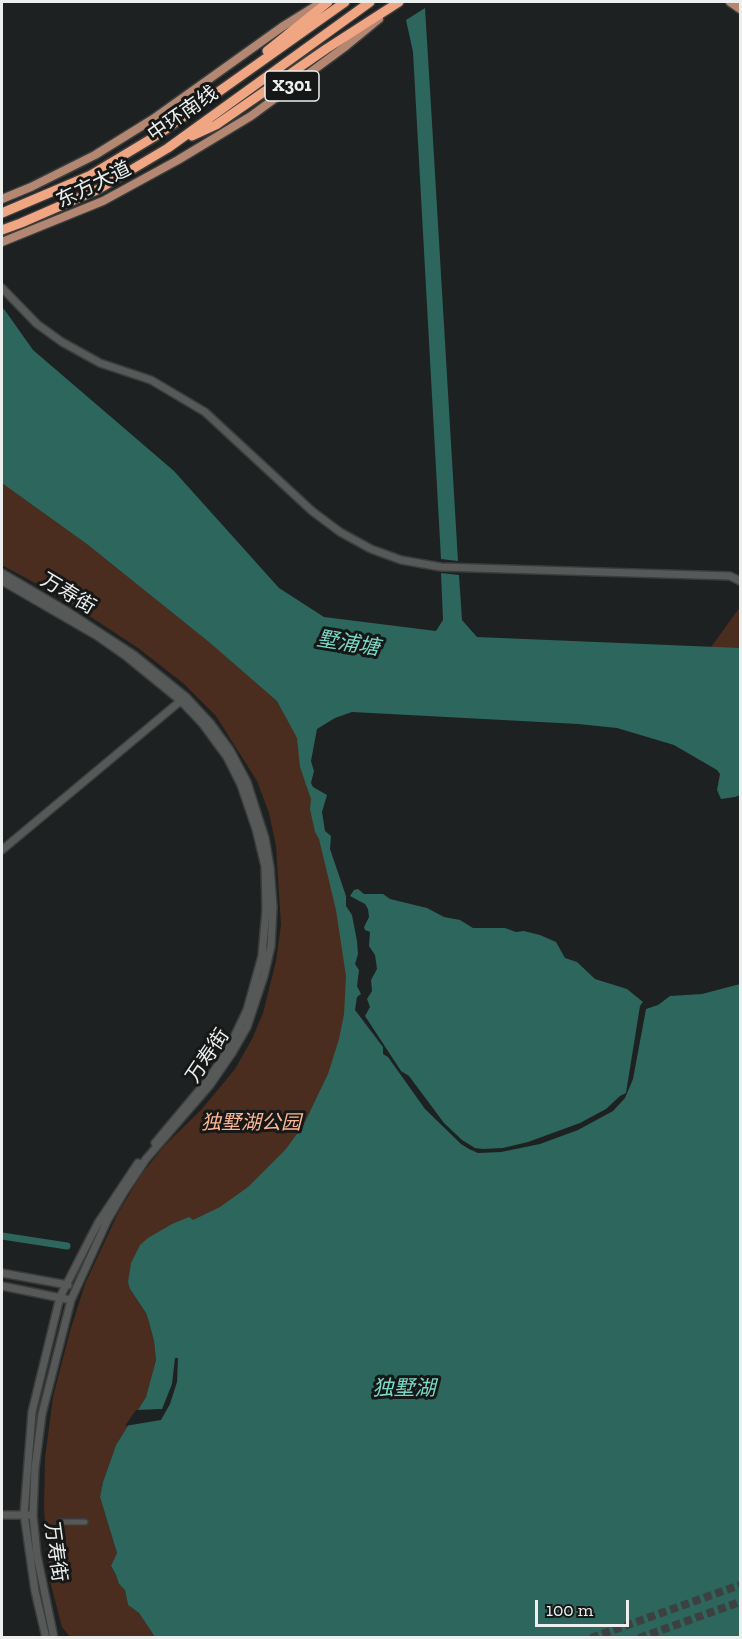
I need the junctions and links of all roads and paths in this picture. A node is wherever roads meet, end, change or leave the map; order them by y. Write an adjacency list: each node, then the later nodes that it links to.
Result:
1 (322, 2): 10 (main road, 东方大道 / X301)
2 (328, 2): 8 (highway)
3 (345, 2): 8 (highway, 中环南线)
4 (370, 2): 9 (highway, 中环南线)
5 (399, 2): 9 (highway); 13 (main road, 东方大道 / X301)
6 (730, 2): 7 (main road)
7 (741, 9)
8 (225, 87): 11 (highway, 中环南线)
9 (171, 146): 12 (highway, 中环南线)
10 (2, 199)
11 (2, 213)
12 (2, 230)
13 (2, 242)
14 (2, 288): 16 (street)
15 (2, 573): 18 (street, 万寿街)
16 (739, 576)
17 (2, 581): 18 (street, 万寿街)
18 (183, 699): 19 (street); 20 (street, 万寿街)
19 (2, 850)
20 (95, 1239): 22 (street, 万寿街); 24 (street, 万寿街)
21 (2, 1273): 22 (street)
22 (66, 1284): 24 (street); 25 (street, 万寿街)
23 (2, 1286): 25 (street)
24 (76, 1286): 26 (street, 万寿街)
25 (60, 1297): 26 (street); 27 (street, 万寿街)
26 (71, 1300): 29 (street, 万寿街)
27 (24, 1514): 28 (street); 29 (street); 32 (street, 万寿街)
28 (2, 1515)
29 (33, 1515): 33 (street, 万寿街)
30 (60, 1522): 31 (street)
31 (85, 1522)
32 (46, 1638)
33 (54, 1638)

